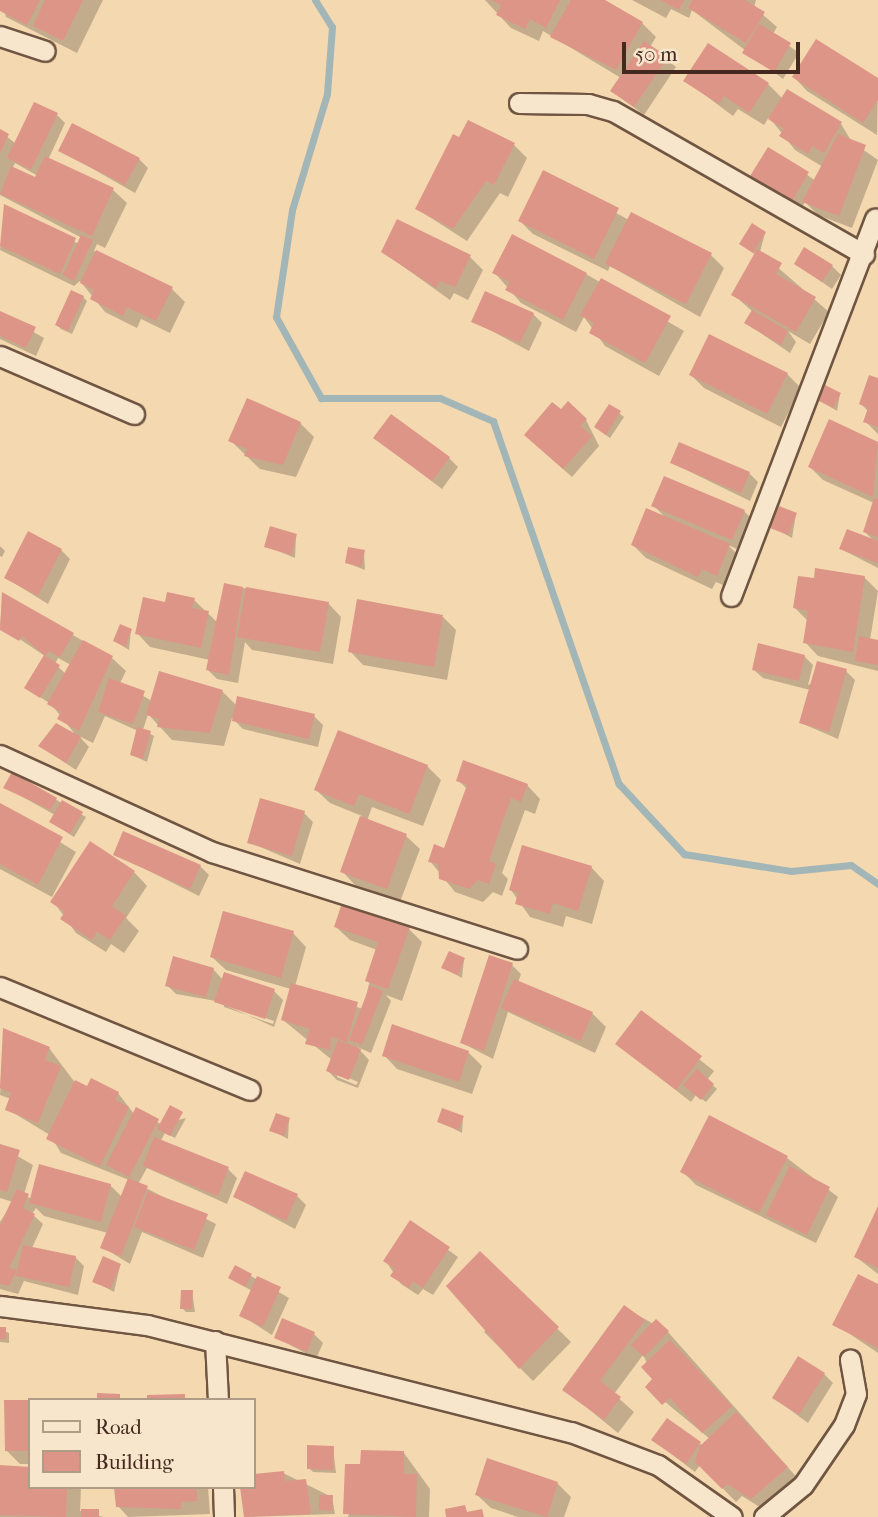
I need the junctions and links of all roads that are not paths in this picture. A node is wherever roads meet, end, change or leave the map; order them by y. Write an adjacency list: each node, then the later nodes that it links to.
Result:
1 (0, 36): 2 (street)
2 (45, 51)
3 (519, 103): 5 (street)
4 (877, 216): 5 (street)
5 (864, 254): 8 (street)
6 (0, 356): 7 (street)
7 (134, 414)
8 (732, 596)
9 (0, 755): 10 (street)
10 (517, 949)
11 (0, 988): 12 (street)
12 (250, 1090)
13 (0, 1306): 14 (street)
14 (215, 1341): 16 (street); 19 (street)
15 (850, 1360): 20 (street)
16 (218, 1398)
17 (223, 1489): 18 (street)
18 (224, 1517)
19 (732, 1517)
20 (764, 1517)

